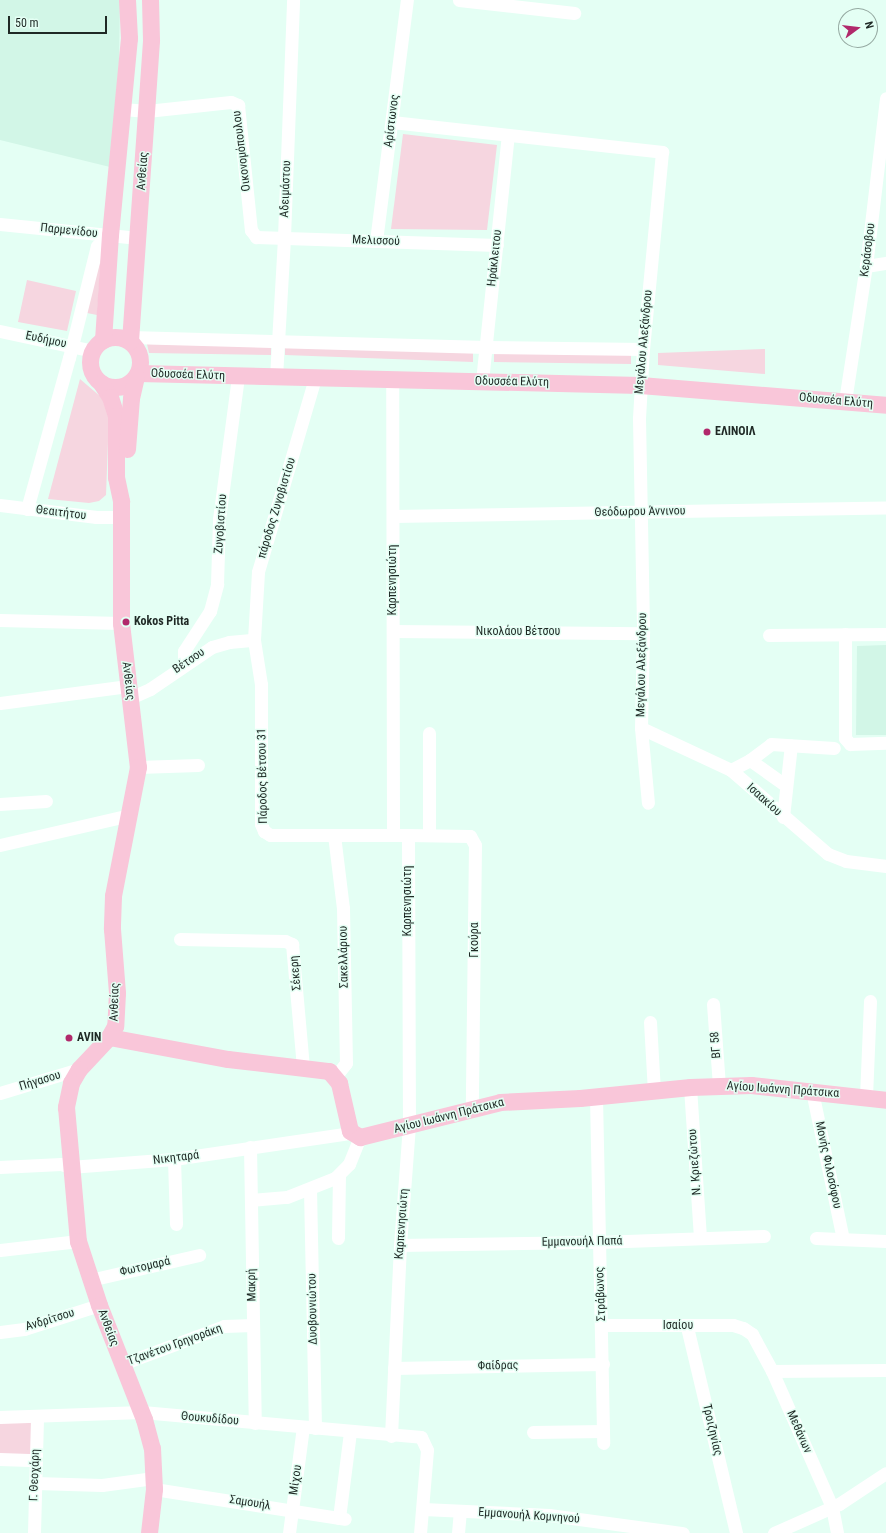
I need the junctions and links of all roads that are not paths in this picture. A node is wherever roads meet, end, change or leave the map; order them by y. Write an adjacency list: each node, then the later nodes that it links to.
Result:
1 (127, 0): 8 (main road)
2 (150, 0): 9 (main road, Ανθείας)
3 (293, 0): 15 (street, Αδειμάστου)
4 (407, 0): 10 (street, Αρίστωνος)
5 (459, 0): 6 (street)
6 (574, 12)
7 (886, 98): 20 (street, Κεράσοβου)
8 (123, 109): 9 (street); 13 (main road)
9 (147, 111): 14 (street, Οικονομόπουλου); 16 (main road, Ανθείας)
10 (392, 122): 11 (street, Μεγάλου Αλεξάνδρου); 17 (street, Αρίστωνος)
11 (508, 135): 18 (street, Ηράκλειτου); 27 (street, Μεγάλου Αλεξάνδρου)
12 (0, 224): 13 (street, Παρμενίδου)
13 (110, 235): 16 (street, Παρμενίδου); 24 (street); 25 (main road)
14 (256, 237): 15 (street, Μελισσού)
15 (284, 237): 17 (street, Μελισσού); 23 (street, Αδειμάστου)
16 (138, 238): 22 (main road, Ανθείας)
17 (376, 241): 18 (street, Μελισσού)
18 (497, 246): 26 (street, Ηράκλειτου)
19 (886, 263): 20 (street)
20 (866, 266): 36 (street, Κεράσοβου)
21 (0, 331): 24 (street, Ευδήμου)
22 (130, 339): 23 (street); 25 (main road); 28 (main road)
23 (278, 340): 26 (street); 30 (street, Αδειμάστου)
24 (72, 345): 25 (street, Ευδήμου); 41 (street)
25 (98, 345): 34 (main road)
26 (486, 347): 27 (street); 33 (street, Ηράκλειτου)
27 (643, 349): 35 (street, Μεγάλου Αλεξάνδρου)
28 (137, 375): 29 (main road, Οδυσσέα Ελύτη); 34 (main road); 38 (main road, Ανθείας)
29 (238, 377): 30 (main road, Οδυσσέα Ελύτη); 53 (street, Ζυγοβιστίου)
30 (276, 377): 31 (main road, Οδυσσέα Ελύτη)
31 (315, 378): 32 (main road, Οδυσσέα Ελύτη); 52 (street, πάροδος Ζυγοβιστίου)
32 (392, 380): 33 (main road, Οδυσσέα Ελύτη); 43 (street, Καρπενησιώτη)
33 (482, 382): 35 (main road, Οδυσσέα Ελύτη)
34 (101, 383): 38 (main road, Ανθείας)
35 (640, 385): 36 (main road, Οδυσσέα Ελύτη); 42 (street, Μεγάλου Αλεξάνδρου)
36 (845, 401): 37 (main road, Οδυσσέα Ελύτη)
37 (886, 405)
38 (121, 492): 44 (main road, Ανθείας)
39 (0, 505): 41 (street, Θεαιτήτου)
40 (886, 507): 42 (street, Θεόδωρου Άννινου)
41 (27, 509): 44 (street, Θεαιτήτου)
42 (642, 512): 43 (street, Θεόδωρου Άννινου); 48 (street, Μεγάλου Αλεξάνδρου)
43 (394, 516): 47 (street, Καρπενησιώτη)
44 (122, 517): 46 (main road, Ανθείας)
45 (0, 620): 46 (street)
46 (121, 623): 54 (main road, Ανθείας)
47 (393, 632): 48 (street, Νικολάου Βέτσου); 72 (street, Καρπενησιώτη)
48 (643, 633): 56 (street, Μεγάλου Αλεξάνδρου)
49 (845, 634): 50 (street); 51 (street); 58 (street)
50 (886, 634)
51 (769, 635)
52 (254, 640): 53 (street, Βέτσου); 71 (street, Πάροδος Βέτσου 31)
53 (184, 664): 54 (street, Βέτσου)
54 (129, 692): 55 (street); 63 (main road, Ανθείας)
55 (0, 703)
56 (641, 728): 64 (street, Ισαακίου); 68 (street, Μεγάλου Αλεξάνδρου)
57 (429, 733): 74 (street)
58 (886, 743)
59 (791, 745): 60 (street); 61 (street); 65 (street)
60 (834, 748)
61 (750, 760): 64 (street); 65 (street)
62 (198, 765): 63 (street)
63 (138, 766): 69 (main road, Ανθείας)
64 (730, 770): 70 (street, Ισαακίου)
65 (785, 785): 70 (street)
66 (46, 801): 67 (street)
67 (0, 804)
68 (648, 804)
69 (130, 815): 75 (street); 81 (main road, Ανθείας)
70 (783, 817): 76 (street, Ισαακίου)
71 (334, 835): 72 (street, Πάροδος Βέτσου 31); 84 (street, Σακελλάριου)
72 (393, 835): 73 (street)
73 (408, 835): 74 (street, Γκούρα); 94 (street, Καρπενησιώτη)
74 (429, 835): 93 (street, Γκούρα)
75 (0, 845)
76 (886, 866)
77 (180, 939): 82 (street, Σέκερη)
78 (870, 1001): 91 (street)
79 (713, 1004): 85 (street, ΒΓ 58)
80 (650, 1022): 87 (street)
81 (109, 1037): 82 (main road); 83 (main road, Ανθείας)
82 (303, 1068): 84 (main road)
83 (79, 1069): 89 (street, Πήγασου); 99 (main road, Ανθείας)
84 (336, 1076): 95 (main road)
85 (719, 1085): 86 (main road, Αγίου Ιωάννη Πράτσικα); 88 (main road, Αγίου Ιωάννη Πράτσικα)
86 (690, 1087): 87 (main road, Αγίου Ιωάννη Πράτσικα); 106 (street, Ν. Κριεζώτου)
87 (654, 1091): 90 (main road, Αγίου Ιωάννη Πράτσικα)
88 (812, 1091): 91 (main road, Αγίου Ιωάννη Πράτσικα); 108 (street, Μονής Φιλοσόφου)
89 (0, 1093)
90 (596, 1097): 93 (main road, Αγίου Ιωάννη Πράτσικα); 111 (street, Στράβωνος)
91 (866, 1097): 92 (main road, Αγίου Ιωάννη Πράτσικα)
92 (886, 1100)
93 (472, 1107): 94 (main road, Αγίου Ιωάννη Πράτσικα)
94 (409, 1126): 95 (main road, Αγίου Ιωάννη Πράτσικα); 112 (street, Καρπενησιώτη)
95 (356, 1135): 96 (street, Νικηταρά); 100 (street)
96 (250, 1147): 97 (street, Νικηταρά); 102 (street, Μακρή)
97 (174, 1159): 99 (street, Νικηταρά); 103 (street)
98 (0, 1167): 99 (street, Νικηταρά)
99 (70, 1167): 109 (main road, Ανθείας)
100 (339, 1176): 101 (street); 105 (street)
101 (310, 1189): 102 (street); 131 (street, Δυοβουνιώτου)
102 (251, 1200): 117 (street, Μακρή)
103 (176, 1224)
104 (764, 1236): 106 (street, Εμμανουήλ Παπά)
105 (338, 1238)
106 (700, 1238): 111 (street, Εμμανουήλ Παπά)
107 (816, 1238): 108 (street)
108 (843, 1239): 110 (street)
109 (78, 1241): 113 (street); 115 (main road, Ανθείας)
110 (886, 1241)
111 (599, 1242): 112 (street, Εμμανουήλ Παπά); 118 (street, Στράβωνος)
112 (400, 1245): 124 (street, Καρπενησιώτη)
113 (0, 1250)
114 (199, 1254): 115 (street, Φωτομαρά)
115 (90, 1280): 116 (main road, Ανθείας)
116 (99, 1305): 120 (street, Ανδρίτσου); 122 (main road, Ανθείας)
117 (253, 1325): 122 (street, Τζανέτου Γρηγοράκη); 130 (street, Μακρή)
118 (602, 1326): 119 (street, Ισαίου); 123 (street, Στράβωνος)
119 (688, 1326): 121 (street, Ισαίου); 150 (street, Τροιζηνίας)
120 (0, 1332)
121 (752, 1334): 126 (street, Μεθάνων)
122 (122, 1364): 127 (main road, Ανθείας)
123 (603, 1364): 124 (street, Φαίδρας); 133 (street, Στράβωνος)
124 (394, 1368): 134 (street, Καρπενησιώτη)
125 (886, 1370): 126 (street)
126 (772, 1371): 140 (street, Μεθάνων)
127 (142, 1412): 128 (street, Θουκυδίδου); 130 (street, Θουκυδίδου); 139 (main road, Ανθείας)
128 (37, 1416): 129 (street, Θουκυδίδου); 136 (street, Γ. Θεοχάρη)
129 (0, 1417)
130 (255, 1423): 131 (street, Θουκυδίδου)
131 (309, 1428): 132 (street, Θουκυδίδου); 142 (street, Μίχου)
132 (350, 1432): 134 (street, Θουκυδίδου); 142 (street, Σαμουήλ)
133 (533, 1432)
134 (391, 1436): 141 (street, Θουκυδίδου)
135 (0, 1459): 136 (street)
136 (36, 1460): 138 (street, Γ. Θεοχάρη)
137 (886, 1473): 140 (street)
138 (35, 1483): 139 (street, Σαμουήλ); 144 (street, Γ. Θεοχάρη)
139 (154, 1483): 142 (street, Σαμουήλ); 145 (main road, Ανθείας)
140 (832, 1507): 151 (street); 152 (street, Μεθάνων)
141 (423, 1509): 143 (street, Εμμανουήλ Κομνηνού); 147 (street)
142 (291, 1510): 146 (street, Μίχου)
143 (460, 1512): 148 (street); 149 (street, Εμμανουήλ Κομνηνού)
144 (34, 1533)
145 (149, 1533)
146 (289, 1533)
147 (420, 1533)
148 (458, 1533)
149 (683, 1533)
150 (736, 1533)
151 (774, 1533)
152 (837, 1533)

